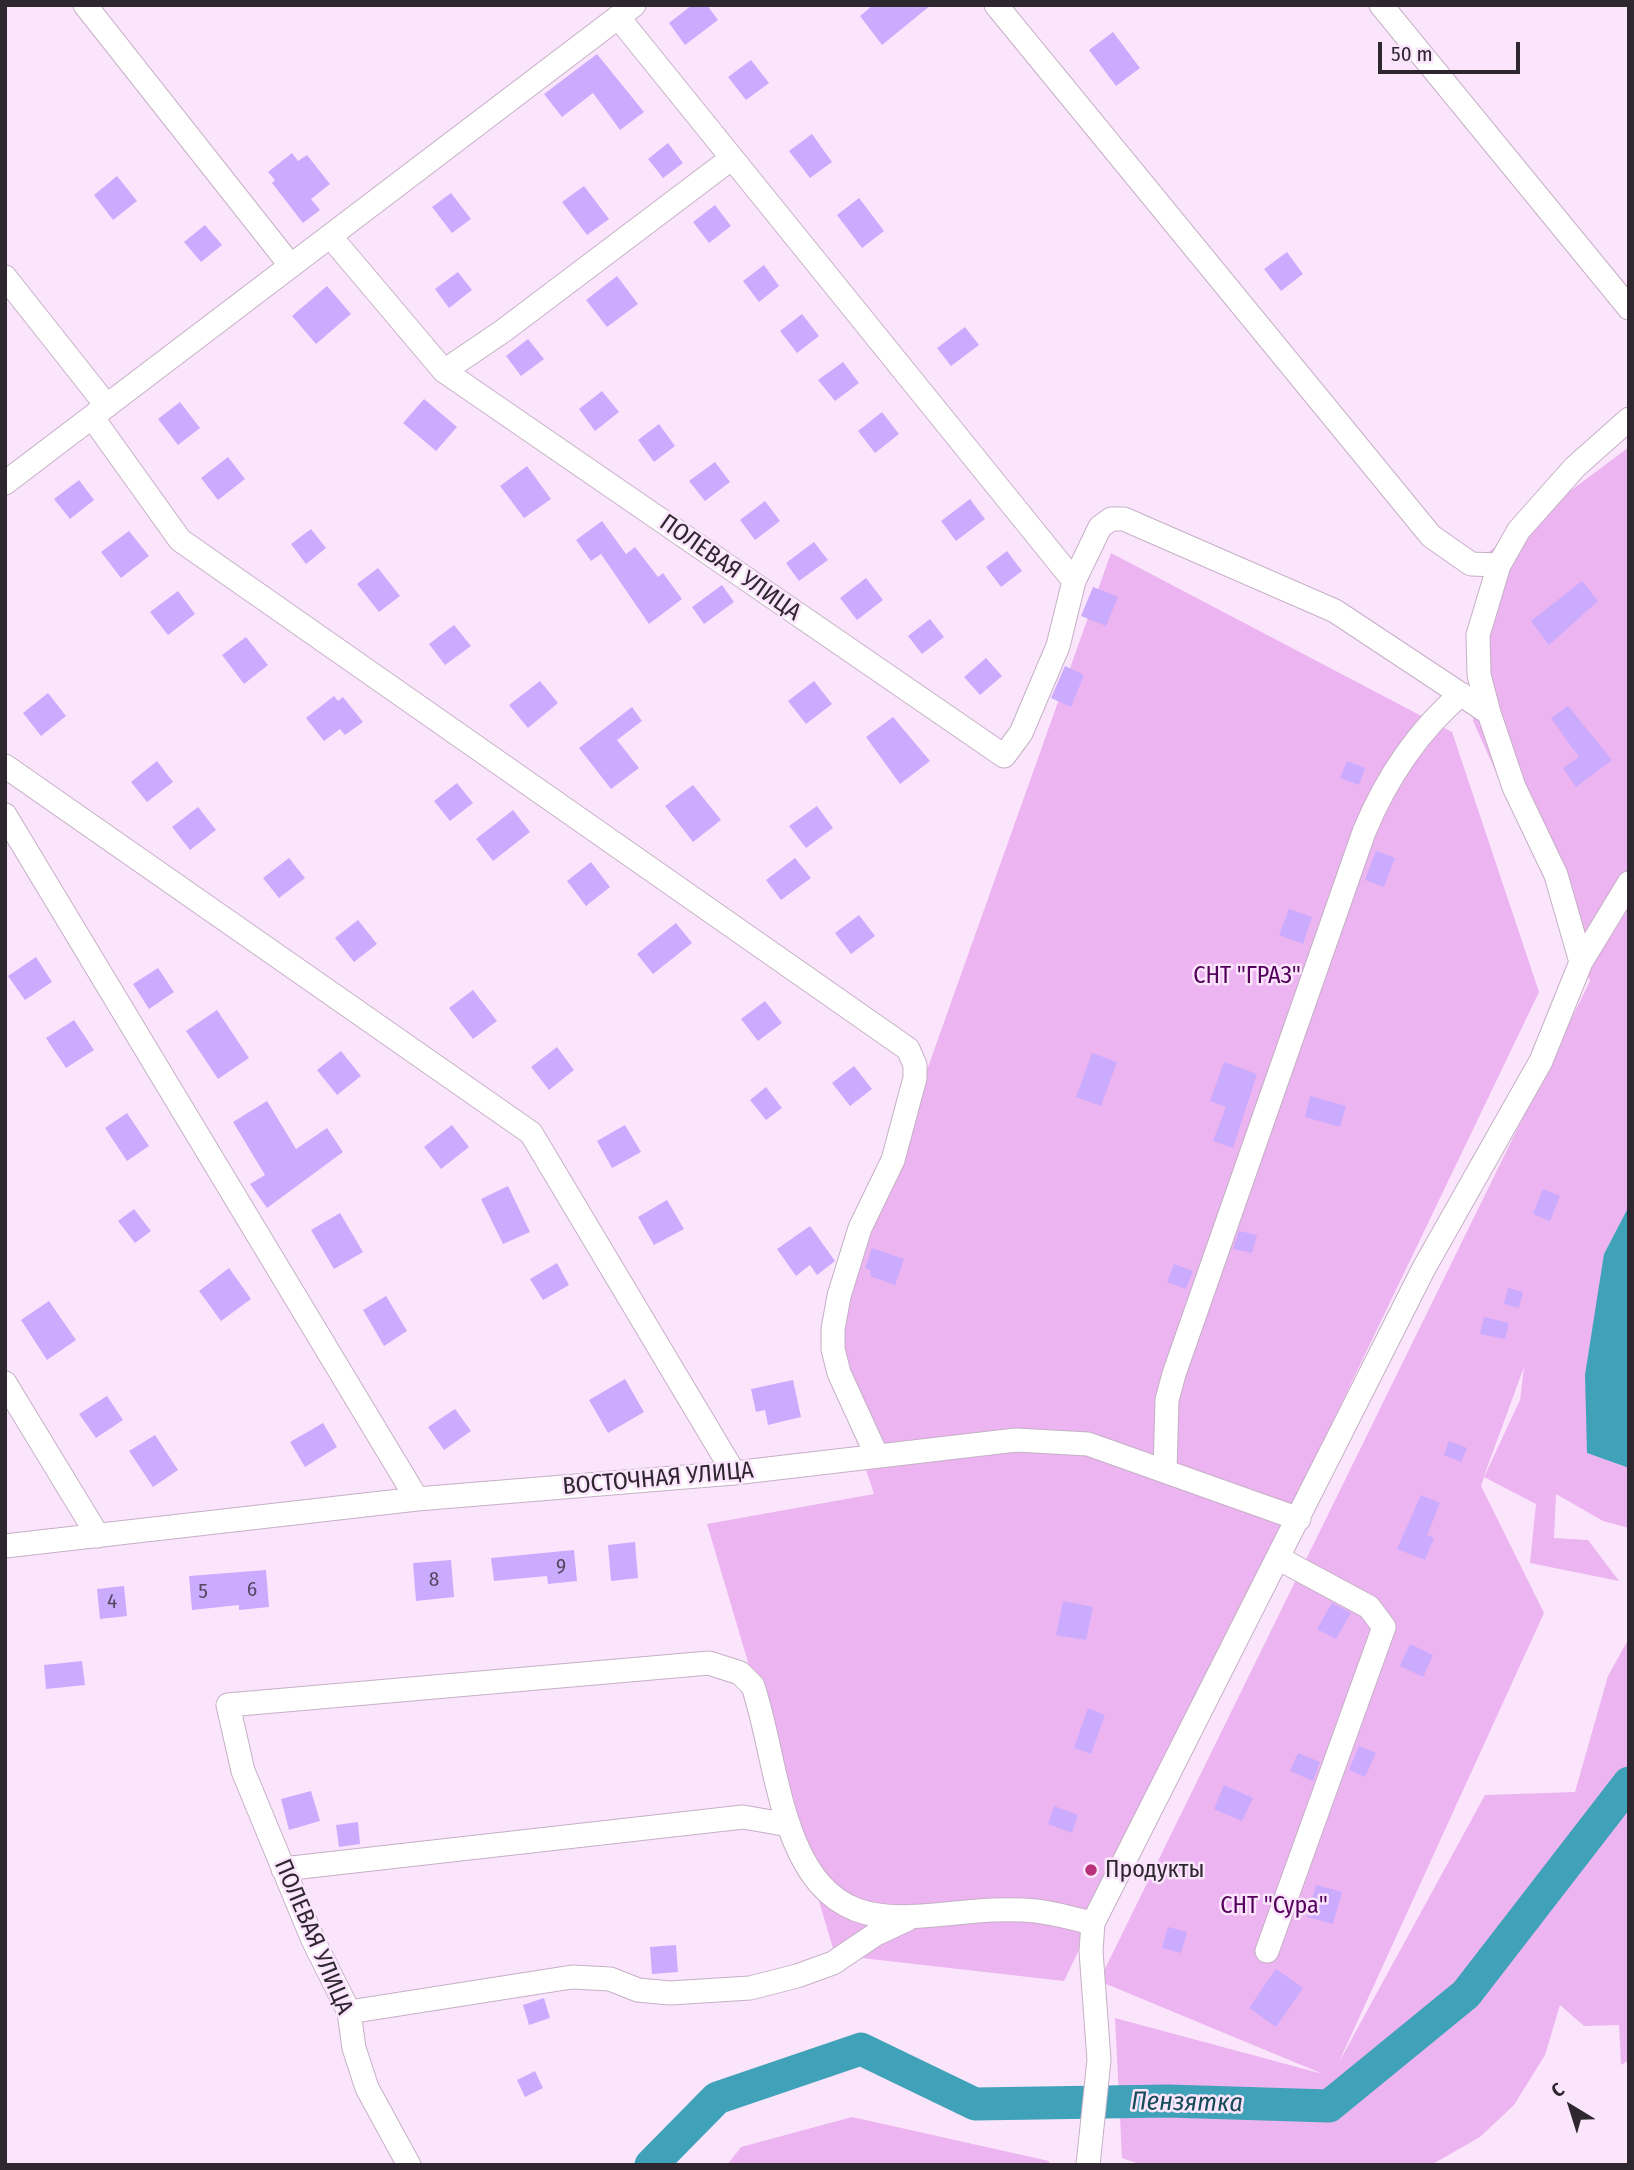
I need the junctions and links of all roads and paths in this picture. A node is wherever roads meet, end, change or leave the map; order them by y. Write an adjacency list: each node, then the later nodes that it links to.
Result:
1 (85, 5): 7 (street)
2 (996, 5): 14 (street)
3 (1381, 5): 9 (street)
4 (626, 11): 5 (street); 6 (street)
5 (732, 158): 10 (street); 15 (street)
6 (330, 236): 7 (street); 10 (street, ПОЛЕВАЯ УЛИЦА)
7 (291, 266): 11 (street)
8 (5, 277): 11 (street)
9 (1629, 308)
10 (444, 371): 15 (street, ПОЛЕВАЯ УЛИЦА)
11 (99, 411): 13 (street); 23 (street)
12 (1629, 419): 14 (street)
13 (5, 483)
14 (1499, 565): 17 (street)
15 (1074, 581): 16 (street)
16 (1461, 694): 17 (street); 24 (street)
17 (1489, 713): 21 (street)
18 (5, 766): 25 (street)
19 (5, 815): 26 (street)
20 (1629, 883): 21 (street)
21 (1581, 962): 27 (street)
22 (5, 1383): 28 (street)
23 (877, 1456): 24 (street, ВОСТОЧНАЯ УЛИЦА); 25 (street, ВОСТОЧНАЯ УЛИЦА)
24 (1165, 1471): 27 (street, ВОСТОЧНАЯ УЛИЦА)
25 (734, 1473): 26 (street, ВОСТОЧНАЯ УЛИЦА)
26 (417, 1499): 28 (street, ВОСТОЧНАЯ УЛИЦА)
27 (1299, 1518): 30 (street)
28 (98, 1535): 29 (street, ВОСТОЧНАЯ УЛИЦА)
29 (5, 1546)
30 (1278, 1558): 34 (street); 35 (street)
31 (789, 1825): 32 (street); 32 (street, ПОЛЕВАЯ УЛИЦА); 33 (street)
32 (283, 1869): 36 (street, ПОЛЕВАЯ УЛИЦА)
33 (911, 1918): 34 (street); 36 (street)
34 (1093, 1923): 37 (street)
35 (1268, 1951)
36 (349, 2012): 38 (street, ПОЛЕВАЯ УЛИЦА)
37 (1089, 2157)
38 (409, 2165)

